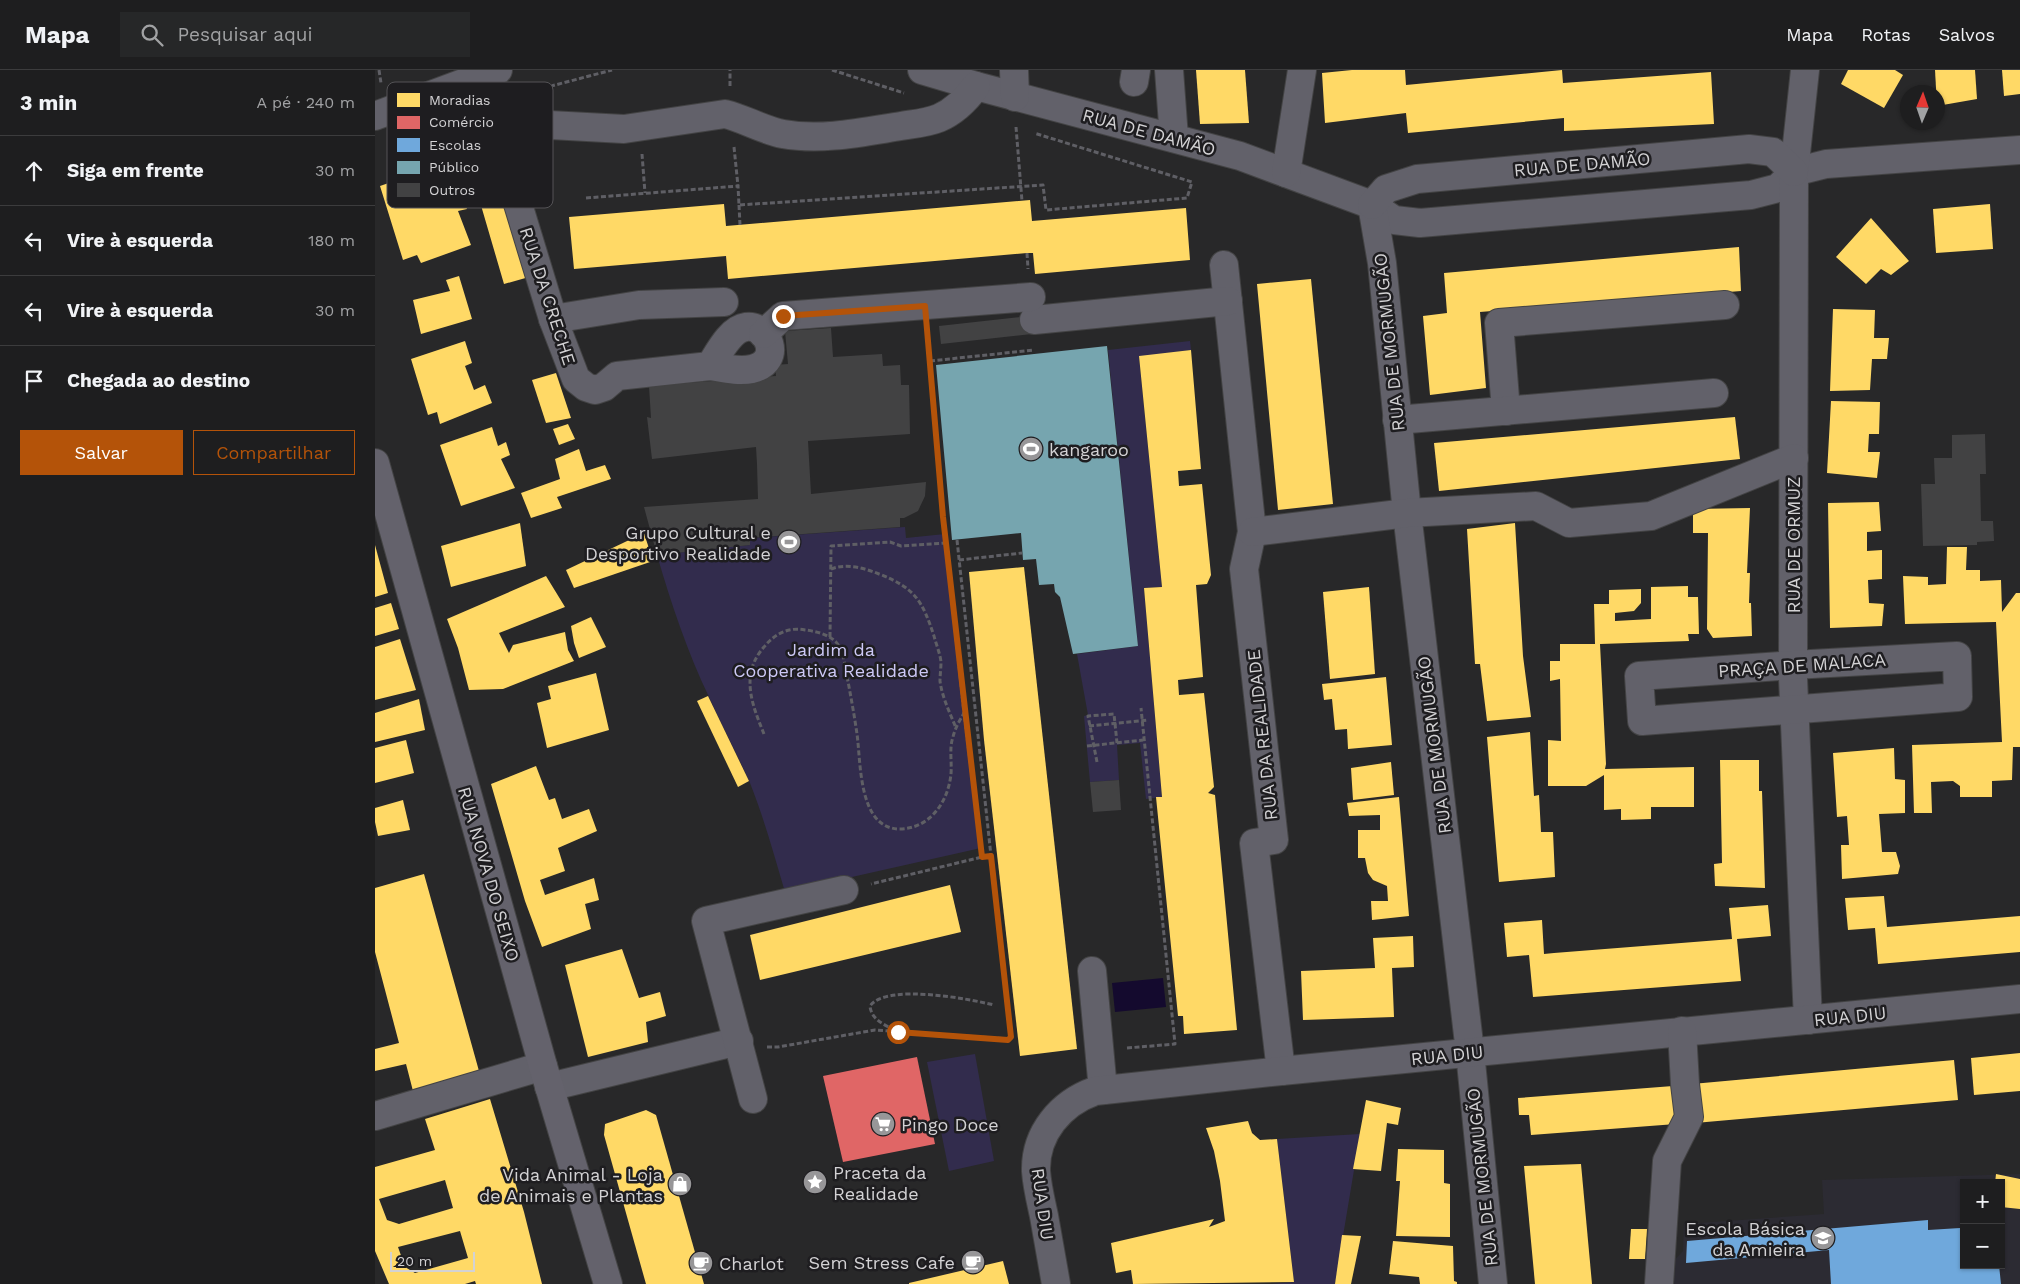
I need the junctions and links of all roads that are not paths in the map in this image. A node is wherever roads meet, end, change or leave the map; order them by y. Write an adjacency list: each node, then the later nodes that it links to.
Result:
1 (922, 70): 6 (street, RUA DE DAMÃO)
2 (1014, 70): 7 (street)
3 (1169, 70): 9 (street)
4 (1302, 70): 12 (street)
5 (1805, 70): 11 (street, RUA DE ORMUZ)
6 (976, 86): 7 (street, RUA DE DAMÃO); 8 (street)
7 (1015, 97): 9 (street, RUA DE DAMÃO)
8 (553, 114)
9 (1174, 138): 12 (street, RUA DE DAMÃO)
10 (2020, 150): 11 (street, RUA DE DAMÃO)
11 (1794, 172): 13 (street, RUA DE DAMÃO); 13 (street, RUA DE DAMÃO); 25 (street, RUA DE ORMUZ)
12 (1286, 173): 13 (street, RUA DE DAMÃO)
13 (1372, 206): 24 (street, RUA DE MORMUGÃO)
14 (522, 208): 19 (street, RUA DA CRECHE)
15 (1224, 265): 16 (street, RUA DA REALIDADE)
16 (1228, 301): 20 (street); 28 (street, RUA DA REALIDADE)
17 (724, 302): 19 (street)
18 (1725, 305): 23 (street)
19 (553, 319): 21 (street, RUA DA CRECHE)
20 (763, 334): 21 (street); 21 (street, RUA DA CRECHE)
21 (710, 366)
22 (1714, 393): 23 (street)
23 (1506, 411): 24 (street)
24 (1397, 420): 27 (street, RUA DE MORMUGÃO)
25 (1794, 458): 27 (street); 29 (street, RUA DE ORMUZ)
26 (375, 463): 39 (main road, RUA NOVA DO SEIXO)
27 (1407, 513): 28 (street); 37 (street, RUA DE MORMUGÃO)
28 (1252, 532): 38 (street, RUA DA REALIDADE)
29 (1793, 665): 30 (street, RUA DE ORMUZ); 30 (street, PRAÇA DE MALACA); 30 (street, PRAÇA DE MALACA)
30 (1794, 710): 34 (street, RUA DE ORMUZ)
31 (844, 890): 36 (street)
32 (1092, 971): 40 (street)
33 (2020, 999): 34 (street, RUA DIU)
34 (1808, 1020): 35 (street, RUA DIU)
35 (1682, 1031): 37 (street, RUA DIU); 46 (street)
36 (739, 1041): 39 (street); 41 (street)
37 (1470, 1052): 38 (street, RUA DIU); 45 (street, RUA DE MORMUGÃO)
38 (1281, 1071): 40 (street, RUA DIU)
39 (546, 1077): 42 (street); 43 (main road, RUA NOVA DO SEIXO)
40 (1103, 1090): 44 (street, RUA DIU)
41 (753, 1099)
42 (375, 1116)
43 (608, 1284)
44 (1056, 1284)
45 (1493, 1284)
46 (1659, 1284)

